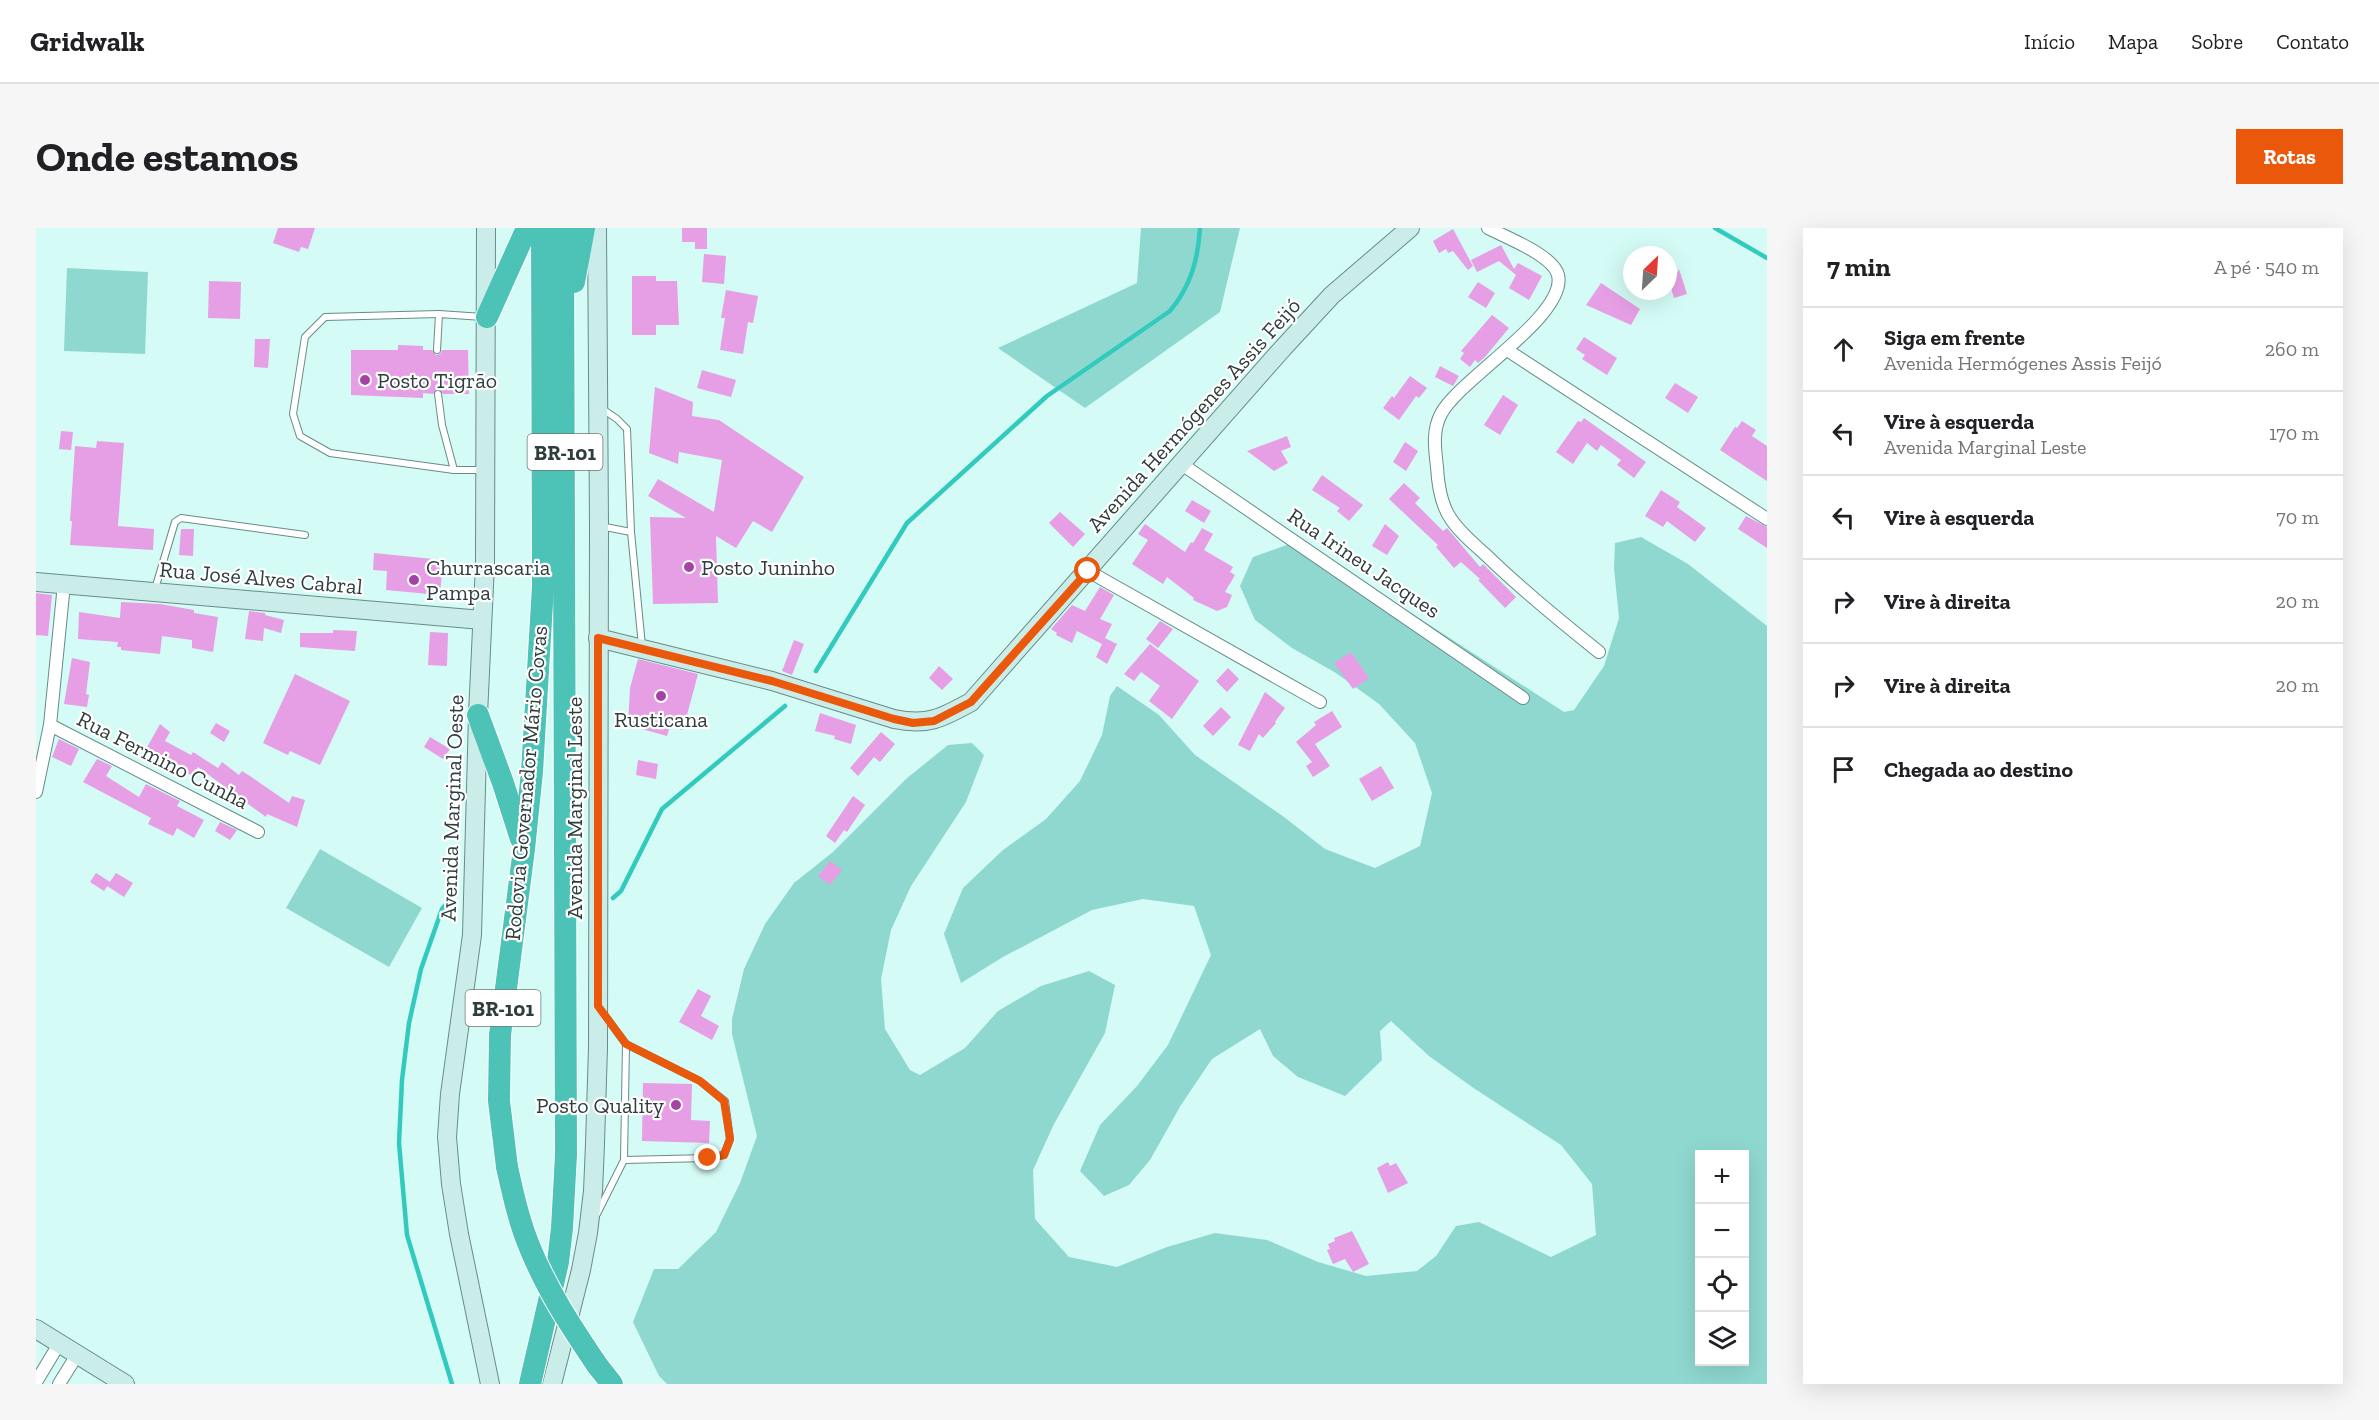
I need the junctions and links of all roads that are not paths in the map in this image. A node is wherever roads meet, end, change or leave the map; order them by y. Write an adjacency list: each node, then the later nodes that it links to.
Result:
1 (486, 228): 10 (main road, Avenida Marginal Oeste)
2 (527, 228): 10 (highway)
3 (542, 228): 37 (highway, Rodovia Governador Mário Covas / BR-101)
4 (563, 228): 11 (highway, Rodovia Governador Mário Covas / BR-101)
5 (584, 228): 11 (highway)
6 (597, 228): 15 (main road, Avenida Marginal Leste)
7 (1410, 228): 16 (main road, Avenida Hermógenes Assis Feijó)
8 (1488, 228): 13 (street)
9 (439, 314): 10 (lane); 12 (lane); 17 (lane)
10 (487, 317): 18 (main road, Avenida Marginal Oeste)
11 (564, 337): 49 (highway, Rodovia Governador Mário Covas / BR-101)
12 (437, 350)
13 (1507, 350): 19 (street); 30 (street)
14 (438, 394): 17 (lane)
15 (598, 406): 20 (main road, Avenida Marginal Leste); 21 (lane)
16 (1180, 463): 23 (main road, Avenida Hermógenes Assis Feijó); 31 (street, Rua Irineu Jacques)
17 (454, 470): 18 (lane)
18 (486, 470): 27 (main road, Avenida Marginal Oeste)
19 (1767, 519)
20 (599, 526): 21 (lane); 28 (main road, Avenida Marginal Leste)
21 (631, 532): 29 (lane)
22 (305, 535): 26 (lane)
23 (1088, 571): 29 (main road, Avenida Hermógenes Assis Feijó); 32 (street)
24 (36, 582): 25 (main road, Rua José Alves Cabral)
25 (64, 584): 26 (main road, Rua José Alves Cabral); 34 (street)
26 (154, 593): 27 (main road, Rua José Alves Cabral)
27 (482, 620): 33 (main road, Avenida Marginal Oeste)
28 (598, 638): 29 (main road, Avenida Hermógenes Assis Feijó); 38 (main road, Avenida Marginal Leste)
29 (642, 648)
30 (1599, 652)
31 (1523, 698)
32 (1320, 702)
33 (478, 715): 37 (highway); 48 (main road, Avenida Marginal Oeste)
34 (50, 725): 35 (street); 36 (street, Rua Fermino Cunha)
35 (36, 792)
36 (258, 832)
37 (524, 849): 51 (highway, Rodovia Governador Mário Covas / BR-101, bridge)
38 (598, 1006): 39 (lane); 41 (main road, Avenida Marginal Leste)
39 (626, 1044): 40 (lane); 40 (lane)
40 (624, 1161): 41 (lane)
41 (588, 1233): 50 (main road, Avenida Marginal Leste)
42 (36, 1329): 43 (main road)
43 (59, 1344): 44 (main road); 45 (street)
44 (77, 1354): 46 (street); 47 (main road)
45 (36, 1382)
46 (59, 1384)
47 (125, 1384)
48 (490, 1384)
49 (530, 1384)
50 (552, 1384)
51 (612, 1384)

